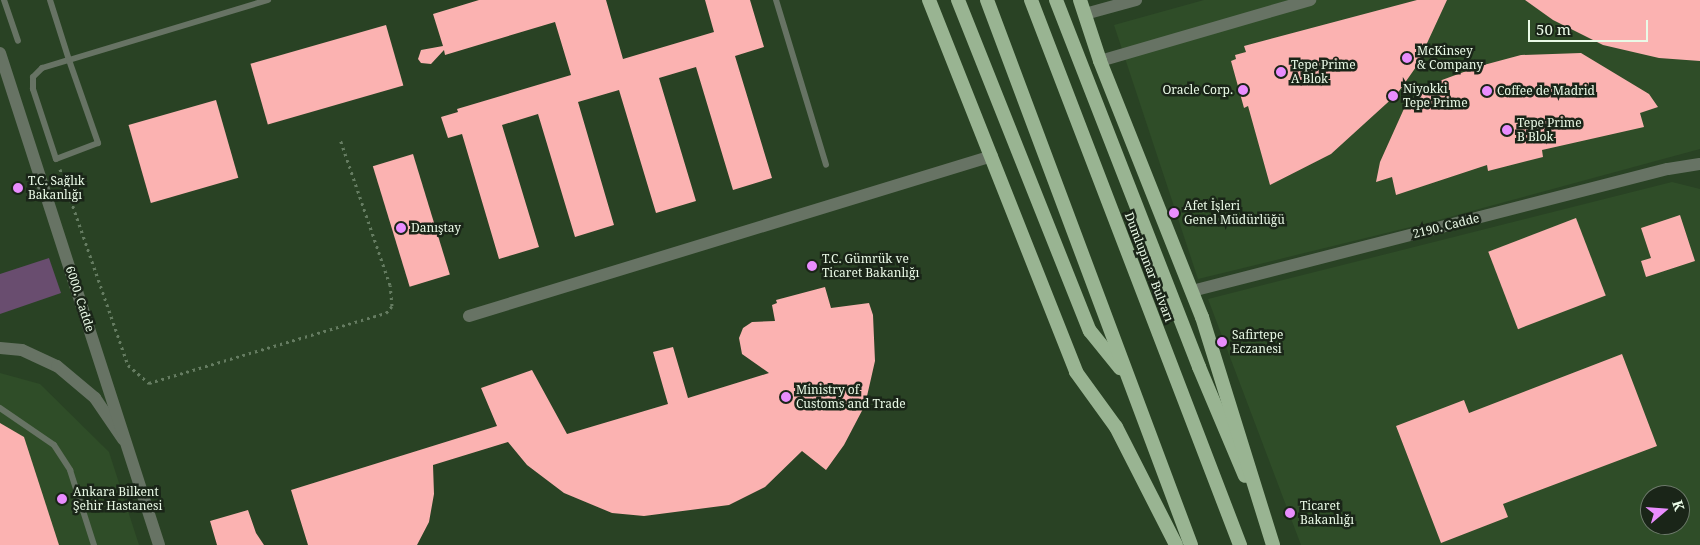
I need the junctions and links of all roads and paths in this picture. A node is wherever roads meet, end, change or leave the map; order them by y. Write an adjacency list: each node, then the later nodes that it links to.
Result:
1 (4, 0): 15 (lane)
2 (50, 0): 17 (lane)
3 (268, 0): 17 (lane)
4 (776, 0): 23 (lane)
5 (929, 0): 20 (highway)
6 (958, 0): 27 (highway)
7 (987, 0): 27 (highway)
8 (1031, 0): 35 (highway, Dumlupınar Bulvarı)
9 (1056, 0): 30 (highway)
10 (1080, 0): 14 (highway)
11 (1310, 0): 13 (street)
12 (1130, 1): 14 (street)
13 (1274, 5): 18 (street)
14 (1085, 14): 18 (highway)
15 (18, 41)
16 (0, 53): 29 (street, 6000. Cadde)
17 (69, 60): 21 (lane); 21 (lane)
18 (1100, 60): 24 (highway)
19 (340, 139): 21 (path)
20 (992, 156): 25 (street); 33 (highway)
21 (56, 159)
22 (1700, 164): 24 (street, 2190. Cadde)
23 (826, 165)
24 (1192, 291): 30 (highway)
25 (469, 316)
26 (0, 348): 29 (street)
27 (1129, 378): 34 (highway)
28 (0, 408): 31 (lane)
29 (127, 445): 32 (street, 6000. Cadde)
30 (1264, 522): 36 (highway)
31 (94, 545)
32 (159, 545)
33 (1176, 545)
34 (1191, 545)
35 (1240, 545)
36 (1273, 545)

